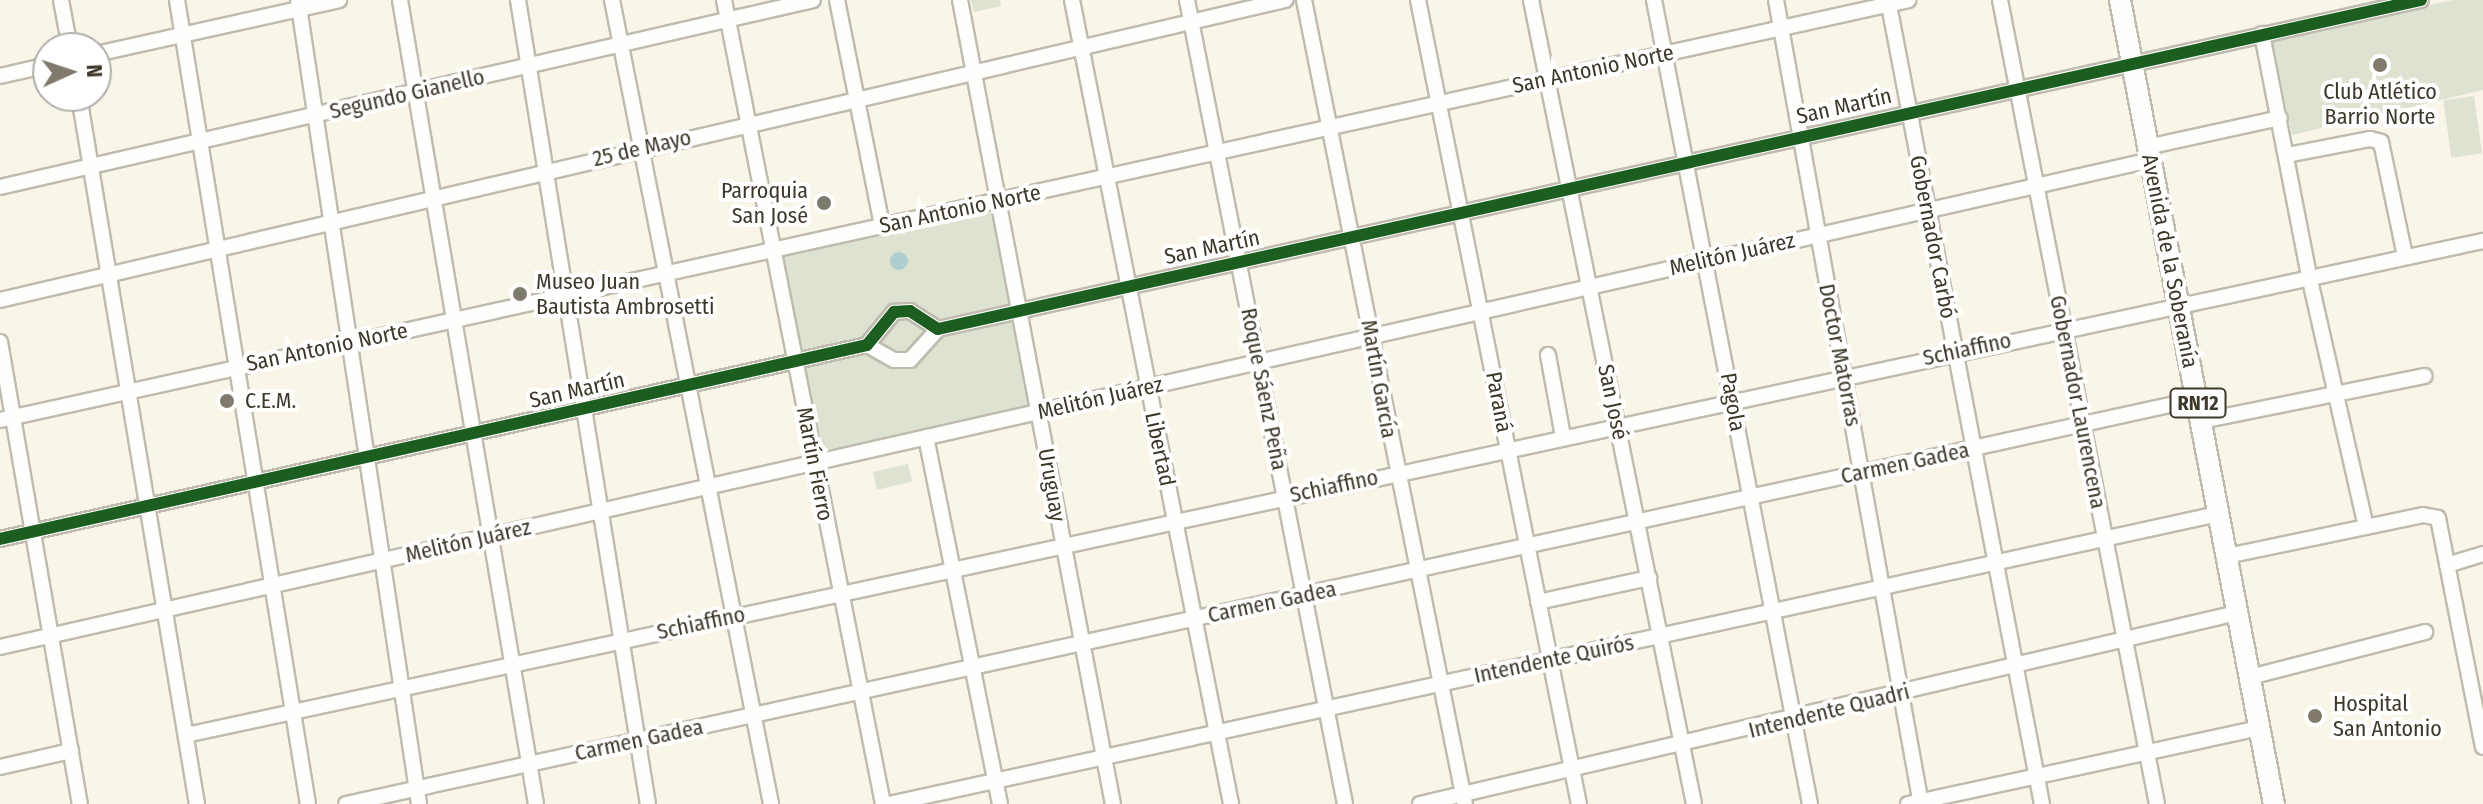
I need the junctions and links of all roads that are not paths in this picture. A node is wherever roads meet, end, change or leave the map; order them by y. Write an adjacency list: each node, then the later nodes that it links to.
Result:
1 (61, 0): 28 (street)
2 (177, 0): 30 (street)
3 (339, 0): 24 (street)
4 (400, 0): 42 (street)
5 (518, 0): 36 (street)
6 (612, 0): 31 (street)
7 (724, 0): 25 (street, Martín Fierro)
8 (813, 0): 25 (street, Segundo Gianello)
9 (837, 0): 43 (street)
10 (960, 0): 38 (street, Uruguay)
11 (1072, 0): 32 (street, Libertad)
12 (1187, 0): 26 (street, Roque Sáenz Peña)
13 (1285, 0): 26 (street, 25 de Mayo)
14 (1304, 0): 50 (street, Martín García)
15 (1418, 0): 44 (street, Paraná)
16 (1531, 0): 40 (street, San José)
17 (1654, 0): 34 (street, Pagola)
18 (1776, 0): 27 (street, Doctor Matorras)
19 (1908, 0): 23 (street, San Antonio Norte)
20 (2000, 0): 41 (street, Gobernador Laurencena)
21 (2421, 0): 29 (street, San Martín)
22 (2121, 1): 35 (highway, Avenida de la Soberanía / RN12)
23 (1889, 2): 27 (street, San Antonio Norte); 46 (street, Gobernador Carbó)
24 (298, 4): 30 (street); 47 (street)
25 (728, 20): 31 (street, Segundo Gianello); 49 (street, Martín Fierro)
26 (1191, 22): 32 (street, 25 de Mayo); 54 (street, Roque Sáenz Peña)
27 (1781, 28): 34 (street, San Antonio Norte); 51 (street, Doctor Matorras)
28 (67, 32)
29 (2262, 34): 35 (street, San Martín); 48 (street)
30 (184, 35): 33 (street); 52 (street)
31 (620, 44): 36 (street, Segundo Gianello); 53 (street)
32 (1081, 46): 38 (street, 25 de Mayo); 60 (street, Libertad)
33 (112, 51)
34 (1665, 54): 40 (street, San Antonio Norte); 57 (street, Pagola)
35 (2132, 62): 41 (street, San Martín); 55 (highway, Avenida de la Soberanía / RN12)
36 (528, 66): 42 (street, Segundo Gianello); 59 (street)
37 (32, 69): 39 (street)
38 (974, 72): 43 (street, 25 de Mayo); 65 (street, Uruguay)
39 (0, 76)
40 (1546, 80): 44 (street, San Antonio Norte); 63 (street, San José)
41 (2017, 88): 46 (street, San Martín); 61 (street, Gobernador Laurencena)
42 (415, 92): 47 (street, Segundo Gianello); 64 (street)
43 (858, 100): 49 (street, 25 de Mayo); 69 (street)
44 (1439, 103): 50 (street, San Antonio Norte); 67 (street, Paraná)
45 (82, 112): 58 (street)
46 (1910, 112): 51 (street, San Martín); 66 (street, Gobernador Carbó)
47 (316, 115): 52 (street, Segundo Gianello); 68 (street)
48 (2280, 118): 55 (street, Melitón Juárez); 56 (street)
49 (748, 124): 53 (street, 25 de Mayo); 74 (street, Martín Fierro)
50 (1328, 128): 54 (street, San Antonio Norte); 71 (street, Martín García)
51 (1801, 136): 57 (street, San Martín); 70 (street, Doctor Matorras)
52 (201, 141): 58 (street, Segundo Gianello); 73 (street)
53 (641, 148): 59 (street, 25 de Mayo); 79 (street)
54 (1216, 152): 60 (street, San Antonio Norte); 77 (street, Roque Sáenz Peña)
55 (2148, 153): 61 (street, Melitón Juárez); 85 (highway, Avenida de la Soberanía / RN12)
56 (2287, 155): 75 (street); 80 (street)
57 (1687, 162): 63 (street, San Martín); 76 (street, Pagola)
58 (91, 166): 62 (street, Segundo Gianello); 78 (street)
59 (546, 171): 64 (street, 25 de Mayo); 83 (street)
60 (1105, 176): 65 (street, San Antonio Norte); 81 (street, Libertad)
61 (2036, 186): 66 (street, Melitón Juárez); 89 (street, Gobernador Laurencena)
62 (0, 187)
63 (1569, 188): 67 (street, San Martín); 82 (street, San José)
64 (434, 198): 68 (street, 25 de Mayo); 88 (street)
65 (999, 201): 69 (street, San Antonio Norte); 86 (street, Uruguay)
66 (1927, 210): 70 (street, Melitón Juárez); 95 (street, Gobernador Carbó)
67 (1461, 212): 71 (street, San Martín); 87 (street, Paraná)
68 (332, 222): 73 (street, 25 de Mayo); 93 (street)
69 (882, 225): 74 (street, San Antonio Norte)
70 (1817, 235): 76 (street, Melitón Juárez); 100 (street, Doctor Matorras)
71 (1353, 237): 77 (street, San Martín); 91 (street, Martín García)
72 (2483, 241): 75 (street, Schiaffino)
73 (219, 249): 78 (street, 25 de Mayo); 99 (street)
74 (773, 250): 79 (street, San Antonio Norte); 97 (street, Martín Fierro)
75 (2405, 256): 80 (street, Schiaffino)
76 (1708, 259): 82 (street, Melitón Juárez); 107 (street, Pagola)
77 (1239, 262): 81 (street, San Martín); 98 (street, Roque Sáenz Peña)
78 (109, 274): 84 (street, 25 de Mayo); 104 (street)
79 (666, 276): 83 (street, San Antonio Norte); 102 (street)
80 (2309, 276): 85 (street, Schiaffino); 105 (street)
81 (1127, 285): 86 (street, San Martín); 103 (street, Libertad)
82 (1588, 287): 87 (street, Melitón Juárez); 113 (street, San José)
83 (566, 296): 88 (street, San Antonio Norte); 108 (street)
84 (0, 300)
85 (2178, 304): 89 (street, Schiaffino); 106 (highway, Avenida de la Soberanía / RN12)
86 (1020, 311): 90 (street, San Martín); 109 (street, Uruguay)
87 (1480, 311): 91 (street, Melitón Juárez); 117 (street, Paraná)
88 (455, 320): 93 (street, San Antonio Norte); 114 (street)
89 (2064, 328): 95 (street, Schiaffino); 112 (street, Gobernador Laurencena)
90 (938, 329): 94 (street); 94 (street)
91 (1371, 336): 98 (street, Melitón Juárez); 121 (street, Martín García)
92 (0, 342): 110 (street)
93 (350, 343): 99 (street, San Antonio Norte); 119 (street)
94 (867, 345): 97 (street, San Martín)
95 (1956, 352): 100 (street, Schiaffino); 118 (street, Gobernador Carbó)
96 (1548, 355): 116 (street)
97 (795, 361): 102 (street, San Martín); 120 (street, Martín Fierro)
98 (1259, 362): 103 (street, Melitón Juárez); 125 (street, Roque Sáenz Peña)
99 (237, 366): 104 (street, San Antonio Norte); 123 (street)
100 (1844, 376): 107 (street, Schiaffino); 122 (street, Doctor Matorras)
101 (2425, 376): 105 (street)
102 (689, 385): 108 (street, San Martín); 124 (street)
103 (1148, 387): 109 (street, Melitón Juárez); 130 (street, Libertad)
104 (129, 392): 110 (street, San Antonio Norte); 127 (street)
105 (2335, 393): 111 (street); 132 (street)
106 (2197, 399): 111 (highway, Avenida de la Soberanía / RN12); 112 (street, Carmen Gadea)
107 (1733, 400): 113 (street, Schiaffino); 126 (street, Pagola)
108 (584, 409): 114 (street, San Martín); 128 (street)
109 (1038, 412): 115 (street, Melitón Juárez); 137 (street, Uruguay)
110 (6, 419): 133 (street)
111 (2201, 421): 129 (highway, Avenida de la Soberanía / RN12)
112 (2083, 424): 118 (street, Carmen Gadea); 136 (street, Gobernador Laurencena)
113 (1619, 425): 116 (street, Schiaffino); 131 (street, San José)
114 (474, 433): 119 (street, San Martín); 134 (street)
115 (926, 437): 120 (street, Melitón Juárez); 144 (street)
116 (1563, 437): 117 (street, Schiaffino)
117 (1508, 448): 121 (street, Schiaffino); 138 (street, Paraná)
118 (1974, 448): 122 (street, Carmen Gadea); 142 (street, Gobernador Carbó)
119 (366, 457): 123 (street, San Martín); 141 (street)
120 (815, 462): 124 (street, Melitón Juárez); 149 (street, Martín Fierro)
121 (1396, 473): 125 (street, Schiaffino); 145 (street, Martín García)
122 (1861, 473): 126 (street, Carmen Gadea); 148 (street, Doctor Matorras)
123 (256, 482): 127 (street, San Martín); 147 (street)
124 (706, 487): 128 (street, Melitón Juárez); 155 (street)
125 (1285, 497): 130 (street, Schiaffino); 150 (street, Roque Sáenz Peña)
126 (1750, 497): 131 (street, Carmen Gadea); 153 (street, Pagola)
127 (147, 506): 133 (street, San Martín); 152 (street)
128 (601, 511): 134 (street, Melitón Juárez); 160 (street)
129 (2218, 514): 136 (street, Intendente Quirós); 140 (highway, Avenida de la Soberanía / RN12)
130 (1175, 520): 137 (street, Schiaffino); 156 (street, Libertad)
131 (1638, 522): 138 (street, Carmen Gadea); 146 (street, San José)
132 (2366, 527): 140 (street); 143 (street)
133 (33, 531): 135 (street, San Martín); 158 (street)
134 (492, 536): 141 (street, Melitón Juárez); 165 (street)
135 (0, 539)
136 (2105, 539): 142 (street, Intendente Quirós); 161 (street, Gobernador Laurencena)
137 (1063, 545): 144 (street, Schiaffino); 162 (street, Uruguay)
138 (1527, 546): 145 (street, Carmen Gadea); 151 (street, Paraná)
139 (2483, 554): 143 (street)
140 (2227, 556): 154 (highway, Avenida de la Soberanía / RN12)
141 (379, 561): 147 (street, Melitón Juárez); 170 (street)
142 (1996, 563): 148 (street, Intendente Quirós); 166 (street, Gobernador Carbó)
143 (2447, 565): 182 (street)
144 (953, 568): 149 (street, Schiaffino); 167 (street)
145 (1417, 570): 150 (street, Carmen Gadea); 169 (street, Martín García)
146 (1649, 578): 151 (street); 159 (street, San José)
147 (273, 585): 152 (street, Melitón Juárez); 174 (street)
148 (1882, 588): 153 (street, Intendente Quirós); 172 (street, Doctor Matorras)
149 (841, 592): 155 (street, Schiaffino); 171 (street, Martín Fierro)
150 (1304, 595): 156 (street, Carmen Gadea); 173 (street, Roque Sáenz Peña)
151 (1538, 602): 164 (street, Paraná)
152 (164, 610): 158 (street, Melitón Juárez); 179 (street)
153 (1772, 611): 159 (street, Intendente Quirós); 176 (street, Pagola)
154 (2237, 613): 161 (street, Intendente Quadri); 168 (highway, Avenida de la Soberanía / RN12)
155 (734, 616): 160 (street, Schiaffino); 175 (street)
156 (1195, 619): 162 (street, Carmen Gadea); 178 (street, Libertad)
157 (2425, 632): 168 (street)
158 (51, 636): 163 (street, Melitón Juárez); 183 (street)
159 (1660, 636): 164 (street, Intendente Quirós); 181 (street, San José)
160 (622, 640): 165 (street, Schiaffino); 180 (street)
161 (2125, 640): 166 (street, Intendente Quadri); 184 (street, Gobernador Laurencena)
162 (1082, 643): 167 (street, Carmen Gadea); 185 (street, Uruguay)
163 (0, 647)
164 (1550, 660): 169 (street, Intendente Quirós); 188 (street, Paraná)
165 (514, 663): 170 (street, Schiaffino); 186 (street)
166 (2016, 666): 172 (street, Intendente Quadri); 189 (street, Gobernador Carbó)
167 (973, 667): 171 (street, Carmen Gadea); 190 (street)
168 (2250, 677): 177 (highway, Avenida de la Soberanía / RN12)
169 (1440, 684): 173 (street, Intendente Quirós); 192 (street, Martín García)
170 (401, 687): 174 (street, Schiaffino); 191 (street)
171 (860, 692): 175 (street, Carmen Gadea); 201 (street, Martín Fierro)
172 (1901, 694): 176 (street, Intendente Quadri); 193 (street, Doctor Matorras)
173 (1326, 709): 178 (street, Intendente Quirós); 206 (street, Roque Sáenz Peña)
174 (293, 711): 179 (street, Schiaffino); 196 (street)
175 (753, 715): 180 (street, Carmen Gadea); 200 (street)
176 (1794, 720): 181 (street, Intendente Quadri); 210 (street, Pagola)
177 (2260, 728): 184 (street); 213 (highway, Avenida de la Soberanía / RN12)
178 (1217, 733): 185 (street, Intendente Quirós); 205 (street, Libertad)
179 (186, 735): 195 (street)
180 (637, 741): 186 (street, Carmen Gadea); 199 (street)
181 (1683, 746): 188 (street, Intendente Quadri); 209 (street, San José)
182 (2483, 747)
183 (71, 751): 187 (street); 194 (street)
184 (2147, 753): 189 (street); 212 (street, Gobernador Laurencena)
185 (1104, 757): 190 (street, Intendente Quirós); 204 (street, Uruguay)
186 (530, 764): 191 (street, Carmen Gadea); 198 (street)
187 (0, 767)
188 (1572, 770): 192 (street, Intendente Quadri); 208 (street, Paraná)
189 (2037, 776): 193 (street); 211 (street, Gobernador Carbó)
190 (996, 781): 202 (street, Intendente Quirós); 203 (street)
191 (418, 796): 197 (street, Carmen Gadea)
192 (1464, 799): 207 (street, Intendente Quadri)
193 (1917, 803)
194 (80, 804)
195 (197, 804)
196 (308, 804)
197 (346, 804)
198 (536, 804)
199 (648, 804)
200 (771, 804)
201 (883, 804)
202 (889, 804)
203 (1000, 804)
204 (1113, 804)
205 (1231, 804)
206 (1345, 804)
207 (1420, 804)
208 (1579, 804)
209 (1694, 804)
210 (1810, 804)
211 (2042, 804)
212 (2157, 804)
213 (2274, 804)

